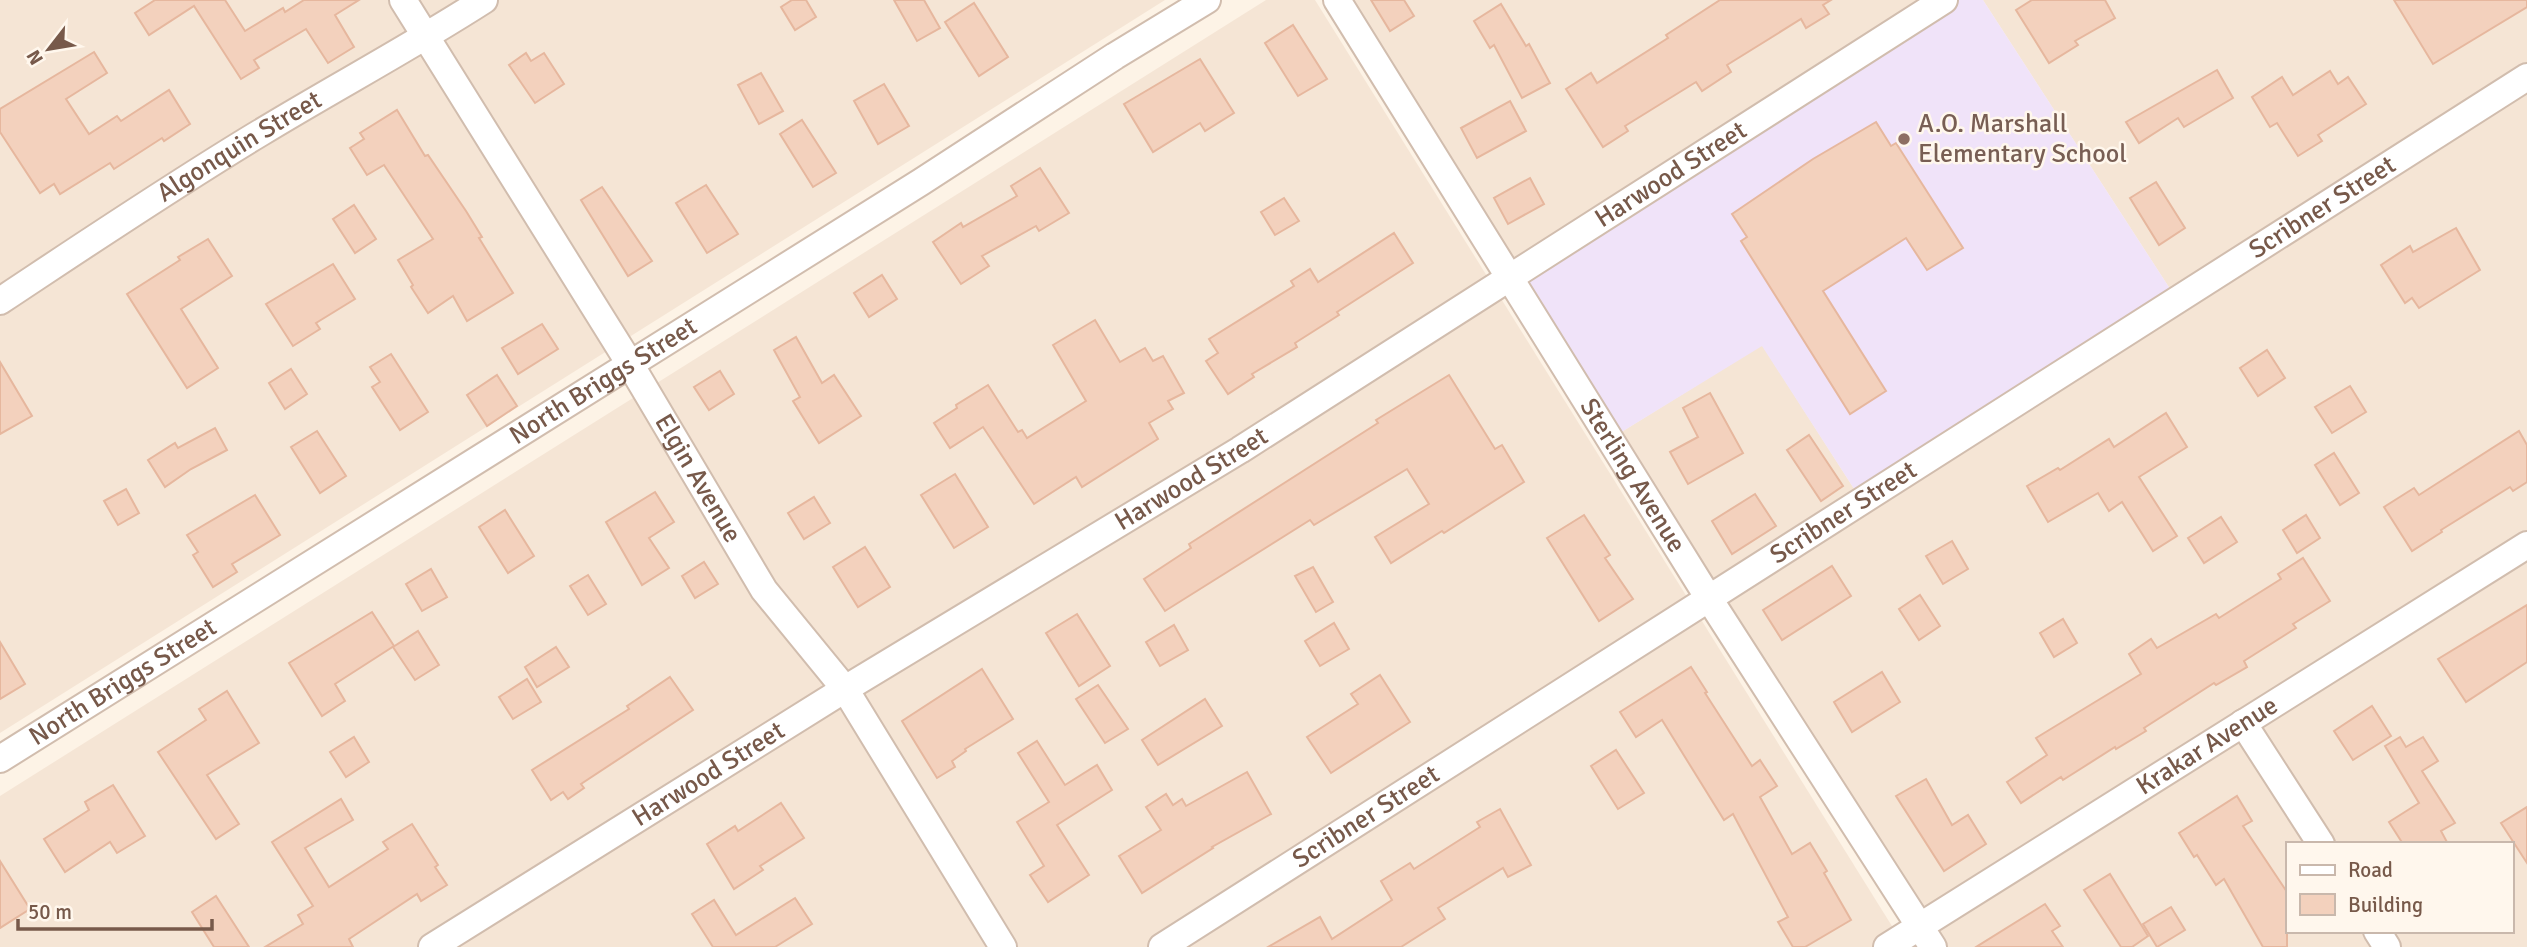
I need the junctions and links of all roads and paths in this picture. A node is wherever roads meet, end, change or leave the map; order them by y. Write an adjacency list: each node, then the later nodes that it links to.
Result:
1 (403, 0): 6 (street, Elgin Avenue)
2 (484, 0): 6 (street, Algonquin Street)
3 (1207, 0): 10 (street, North Briggs Street)
4 (1337, 0): 8 (street, Sterling Avenue)
5 (1944, 0): 8 (street, Harwood Street)
6 (427, 37): 9 (street, Algonquin Street); 10 (street, Elgin Avenue)
7 (2527, 77): 12 (street, Scribner Street)
8 (1509, 276): 12 (street, Sterling Avenue); 13 (street, Harwood Street)
9 (0, 300)
10 (630, 364): 13 (street, Elgin Avenue); 15 (street, North Briggs Street)
11 (2527, 545): 14 (street, Krakar Avenue)
12 (1708, 597): 17 (street, Sterling Avenue); 20 (street, Scribner Street)
13 (845, 689): 18 (street, Harwood Street); 19 (street, Elgin Avenue)
14 (2243, 723): 16 (street); 17 (street, Krakar Avenue)
15 (0, 759)
16 (2320, 842)
17 (1927, 937): 21 (street, Krakar Avenue)
18 (432, 947)
19 (1003, 947)
20 (1162, 947)
21 (1887, 947)

